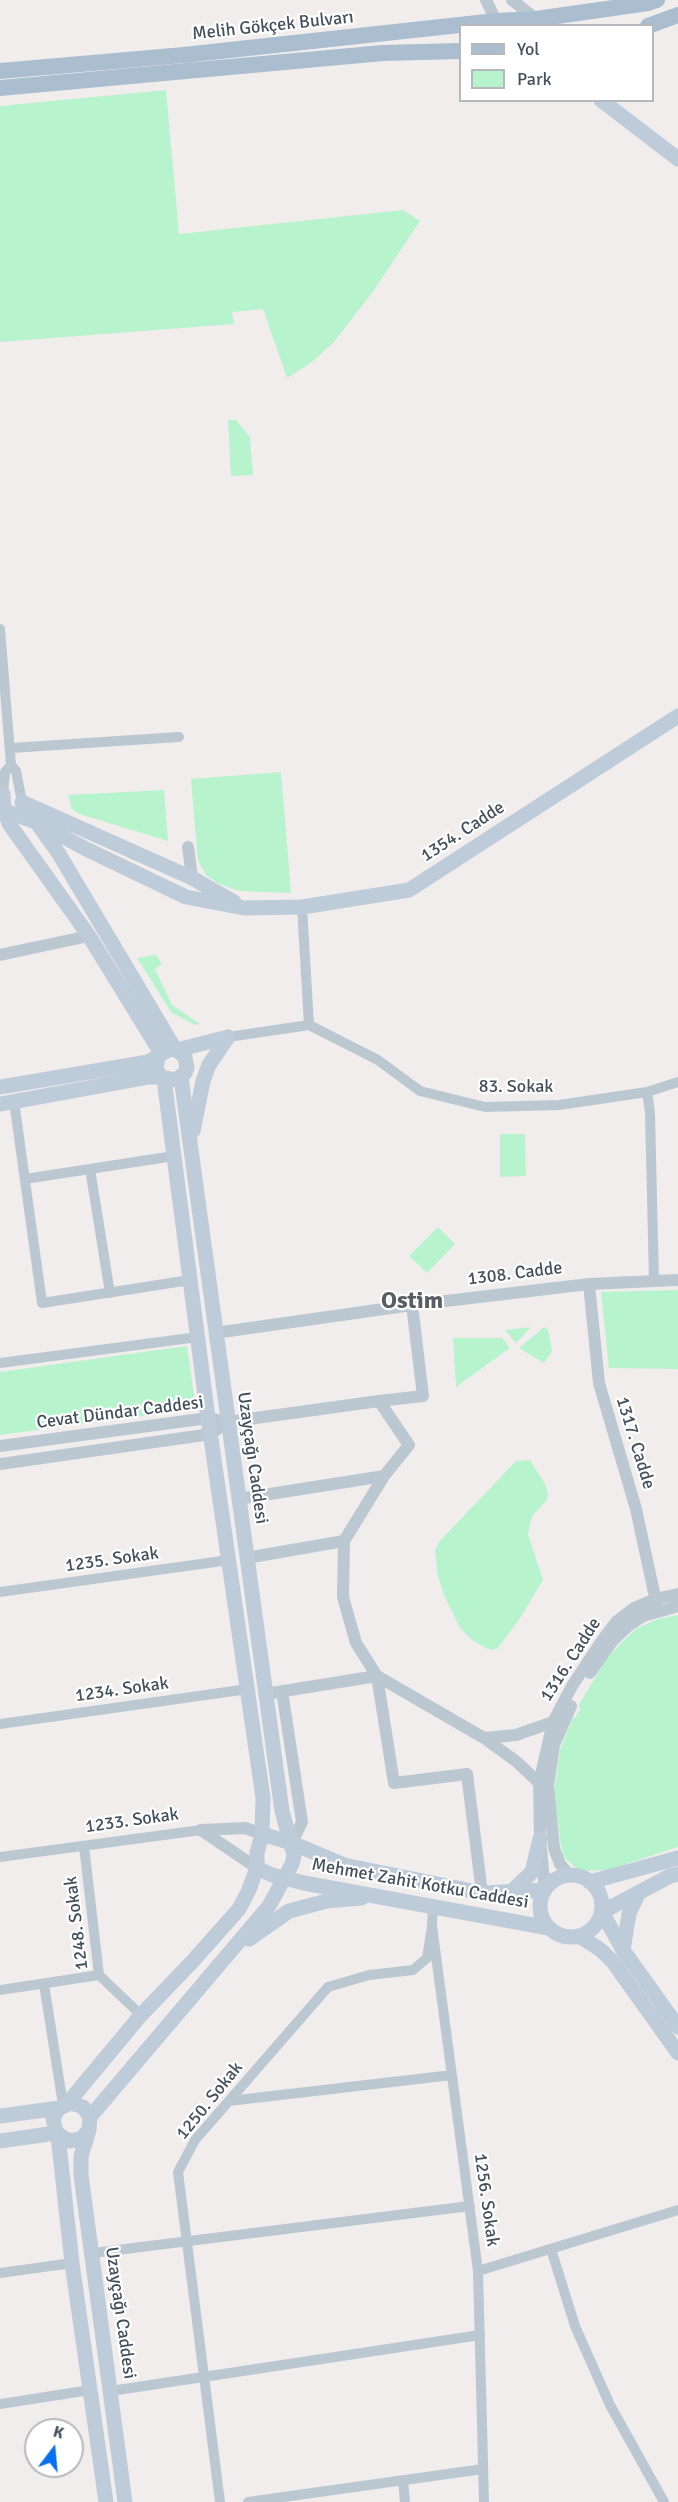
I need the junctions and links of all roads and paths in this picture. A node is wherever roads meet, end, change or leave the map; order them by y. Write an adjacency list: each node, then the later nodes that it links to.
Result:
1 (486, 0): 6 (street)
2 (512, 0): 5 (street)
3 (657, 0): 5 (main road, Melih Gökçek Bulvarı)
4 (678, 15): 7 (main road)
5 (538, 22): 6 (main road, Melih Gökçek Bulvarı)
6 (497, 23)
7 (653, 24)
8 (459, 27): 10 (main road, Melih Gökçek Bulvarı)
9 (459, 51): 11 (main road, Melih Gökçek Bulvarı)
10 (0, 71)
11 (0, 88)
12 (604, 102): 13 (main road)
13 (678, 159)
14 (0, 629): 15 (street)
15 (3, 703): 18 (street)
16 (678, 716): 29 (main road, 1354. Cadde)
17 (178, 737): 18 (street)
18 (11, 748): 19 (street)
19 (11, 765): 20 (street); 21 (street)
20 (2, 801): 21 (main road); 22 (main road, 1354. Cadde); 31 (main road)
21 (22, 802): 22 (main road); 24 (main road)
22 (36, 822): 23 (main road, 1354. Cadde); 25 (main road)
23 (86, 849): 25 (main road); 27 (main road, 1354. Cadde)
24 (174, 870): 26 (main road); 26 (street); 27 (main road)
25 (69, 872): 35 (main road)
26 (192, 878): 28 (main road); 30 (main road)
27 (168, 888): 28 (main road, 1354. Cadde)
28 (186, 897): 30 (main road, 1354. Cadde)
29 (302, 907): 30 (main road, 1354. Cadde); 33 (street)
30 (244, 908)
31 (89, 936): 32 (street); 35 (main road)
32 (0, 955)
33 (309, 1025): 34 (street); 40 (street, 83. Sokak)
34 (228, 1037): 35 (main road); 36 (main road); 42 (main road)
35 (168, 1052): 36 (main road); 37 (main road); 39 (main road)
36 (183, 1075): 37 (main road); 42 (main road, Uzayçağı Caddesi)
37 (163, 1078): 41 (main road); 43 (main road, Uzayçağı Caddesi)
38 (678, 1082): 40 (street, 83. Sokak)
39 (0, 1087)
40 (647, 1092): 48 (street)
41 (7, 1102): 45 (street)
42 (190, 1150): 52 (main road, Uzayçağı Caddesi)
43 (174, 1156): 44 (street); 46 (main road, Uzayçağı Caddesi)
44 (90, 1169): 45 (street); 50 (street)
45 (25, 1179): 50 (street)
46 (190, 1280): 50 (street); 53 (main road, Uzayçağı Caddesi)
47 (678, 1280): 48 (street, 1308. Cadde)
48 (654, 1281): 49 (street, 1308. Cadde)
49 (589, 1284): 51 (street, 1308. Cadde); 68 (street, 1317. Cadde)
50 (110, 1293)
51 (412, 1305): 52 (street, 1308. Cadde); 55 (street)
52 (215, 1333): 57 (main road, Uzayçağı Caddesi)
53 (198, 1337): 54 (street); 56 (main road, Uzayçağı Caddesi)
54 (0, 1363)
55 (379, 1401): 57 (street); 61 (street)
56 (208, 1418): 57 (street, Cevat Dündar Caddesi); 58 (main road, Uzayçağı Caddesi); 59 (street, Cevat Dündar Caddesi)
57 (227, 1422): 58 (street, Cevat Dündar Caddesi); 62 (main road, Uzayçağı Caddesi)
58 (211, 1434): 60 (street, Cevat Dündar Caddesi); 65 (main road, Uzayçağı Caddesi)
59 (0, 1446)
60 (0, 1464)
61 (384, 1476): 62 (street); 63 (street)
62 (238, 1500): 64 (main road, Uzayçağı Caddesi)
63 (344, 1541): 64 (street); 70 (street)
64 (246, 1558): 73 (main road, Uzayçağı Caddesi)
65 (230, 1560): 66 (street, 1235. Sokak); 71 (main road, Uzayçağı Caddesi)
66 (0, 1592)
67 (678, 1594): 68 (street, 1316. Cadde)
68 (657, 1605): 69 (street, 1316. Cadde); 74 (street, 1316. Cadde); 87 (street, 1316. Cadde)
69 (678, 1606)
70 (377, 1676): 72 (street); 76 (street); 91 (street)
71 (248, 1689): 75 (street, 1234. Sokak); 79 (main road, Uzayçağı Caddesi)
72 (282, 1691): 73 (street); 81 (street)
73 (265, 1694): 81 (main road, Uzayçağı Caddesi)
74 (553, 1722): 76 (street); 77 (street, 1316. Cadde)
75 (0, 1724)
76 (484, 1738): 77 (street)
77 (539, 1783): 80 (street, 1316. Cadde)
78 (201, 1830): 79 (street); 82 (street, 1233. Sokak); 85 (street, 1233. Sokak)
79 (262, 1834): 81 (main road, Mehmet Zahit Kotku Caddesi); 85 (main road, Uzayçağı Caddesi)
80 (540, 1839): 90 (street, 1316. Cadde); 92 (main road)
81 (292, 1843): 88 (main road, Uzayçağı Caddesi); 91 (main road, Mehmet Zahit Kotku Caddesi)
82 (84, 1846): 83 (street, 1233. Sokak); 102 (street, 1248. Sokak)
83 (0, 1857)
84 (678, 1858): 89 (main road)
85 (257, 1868): 88 (main road, Mehmet Zahit Kotku Caddesi); 105 (main road)
86 (678, 1874): 93 (main road)
87 (570, 1876): 89 (main road); 90 (main road)
88 (284, 1878): 94 (main road, Mehmet Zahit Kotku Caddesi); 101 (main road, Uzayçağı Caddesi)
89 (590, 1882): 96 (main road)
90 (545, 1890): 92 (main road, Mehmet Zahit Kotku Caddesi); 98 (main road)
91 (482, 1893): 92 (main road, Mehmet Zahit Kotku Caddesi)
92 (510, 1893)
93 (638, 1894): 96 (main road); 100 (main road)
94 (387, 1896): 95 (main road, Mehmet Zahit Kotku Caddesi); 101 (main road)
95 (433, 1905): 97 (street, 1256. Sokak); 98 (main road, Mehmet Zahit Kotku Caddesi)
96 (602, 1912): 99 (main road); 100 (main road)
97 (432, 1926): 108 (street, 1256. Sokak); 109 (street, 1250. Sokak)
98 (549, 1928): 99 (main road)
99 (579, 1936): 107 (main road)
100 (622, 1950): 106 (main road)
101 (230, 1952): 112 (main road, Uzayçağı Caddesi)
102 (99, 1976): 103 (street); 105 (street, 1248. Sokak)
103 (44, 1984): 104 (street); 110 (street)
104 (0, 1990)
105 (141, 2015): 110 (main road)
106 (678, 2027)
107 (678, 2053)
108 (452, 2075): 109 (street); 115 (street, 1256. Sokak)
109 (229, 2101): 117 (street, 1250. Sokak)
110 (63, 2106): 111 (main road); 112 (main road); 113 (main road)
111 (0, 2116)
112 (90, 2124): 113 (main road); 119 (main road, Uzayçağı Caddesi)
113 (57, 2134): 114 (main road); 120 (main road)
114 (0, 2141)
115 (470, 2206): 117 (street); 121 (street, 1256. Sokak)
116 (678, 2210): 118 (street)
117 (185, 2243): 119 (street); 124 (street, 1250. Sokak)
118 (551, 2249): 121 (street); 136 (street)
119 (93, 2253): 126 (main road, Uzayçağı Caddesi)
120 (72, 2263): 122 (street); 125 (main road)
121 (478, 2271): 123 (street, 1256. Sokak)
122 (0, 2273)
123 (480, 2335): 124 (street); 128 (street, 1256. Sokak)
124 (203, 2378): 126 (street); 132 (street, 1250. Sokak)
125 (90, 2390): 127 (street); 130 (main road)
126 (111, 2391): 131 (main road, Uzayçağı Caddesi)
127 (0, 2404)
128 (483, 2469): 129 (street); 135 (street, 1256. Sokak)
129 (403, 2480): 133 (street); 134 (street)
130 (106, 2502)
131 (125, 2502)
132 (220, 2502)
133 (248, 2502)
134 (405, 2502)
135 (484, 2502)
136 (664, 2502)

